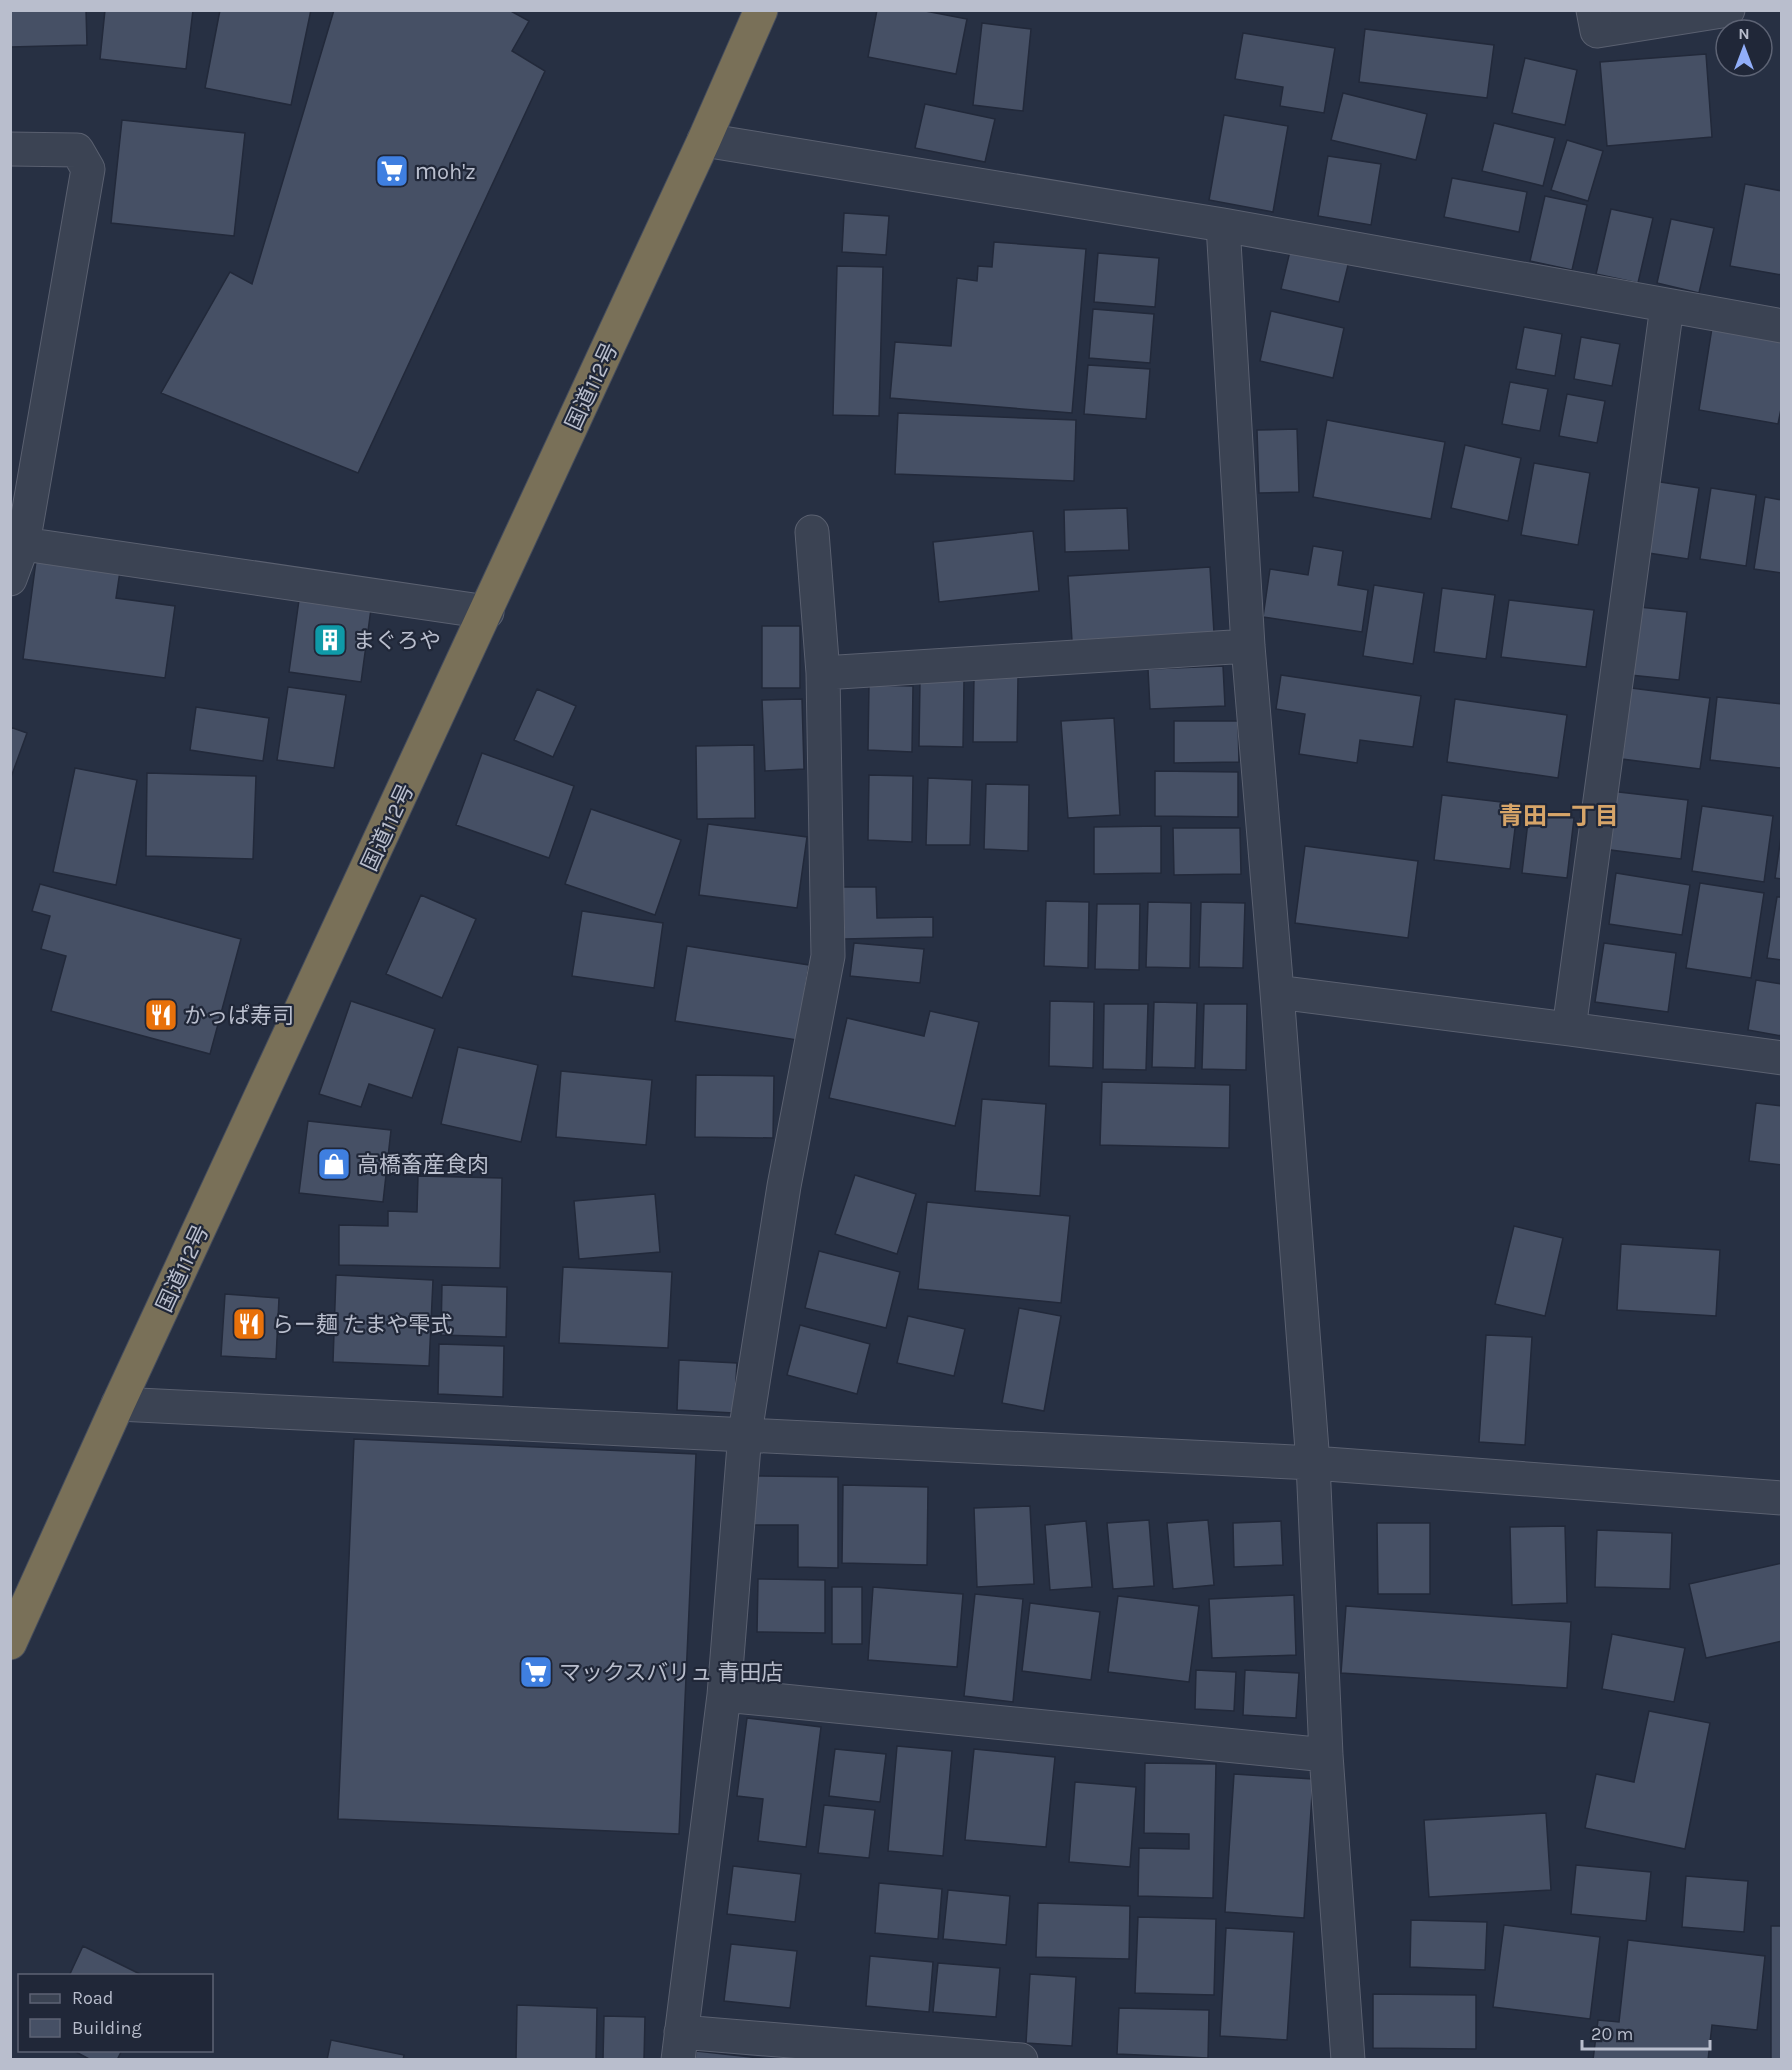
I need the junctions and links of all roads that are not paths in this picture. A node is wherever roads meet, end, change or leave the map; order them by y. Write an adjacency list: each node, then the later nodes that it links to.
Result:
1 (761, 10): 4 (highway, 国道112号)
2 (1593, 10): 3 (street)
3 (1728, 10)
4 (704, 140): 6 (street); 12 (highway, 国道112号)
5 (10, 149): 10 (street)
6 (1222, 225): 7 (street); 13 (street)
7 (1667, 306): 8 (street); 16 (street)
8 (1782, 326)
9 (812, 532): 14 (street)
10 (17, 543): 11 (street); 12 (street)
11 (10, 579)
12 (487, 612): 18 (highway, 国道112号)
13 (1248, 646): 14 (street); 15 (street)
14 (823, 674): 19 (street)
15 (1277, 992): 16 (street); 20 (street)
16 (1569, 1029): 17 (street)
17 (1782, 1058)
18 (118, 1404): 19 (street); 22 (highway, 国道112号)
19 (746, 1433): 20 (street); 23 (street)
20 (1312, 1463): 21 (street); 24 (street)
21 (1782, 1498)
22 (10, 1643)
23 (724, 1695): 24 (street); 25 (street)
24 (1326, 1755): 27 (street)
25 (679, 2046): 26 (street)
26 (1021, 2060)
27 (1348, 2060)

